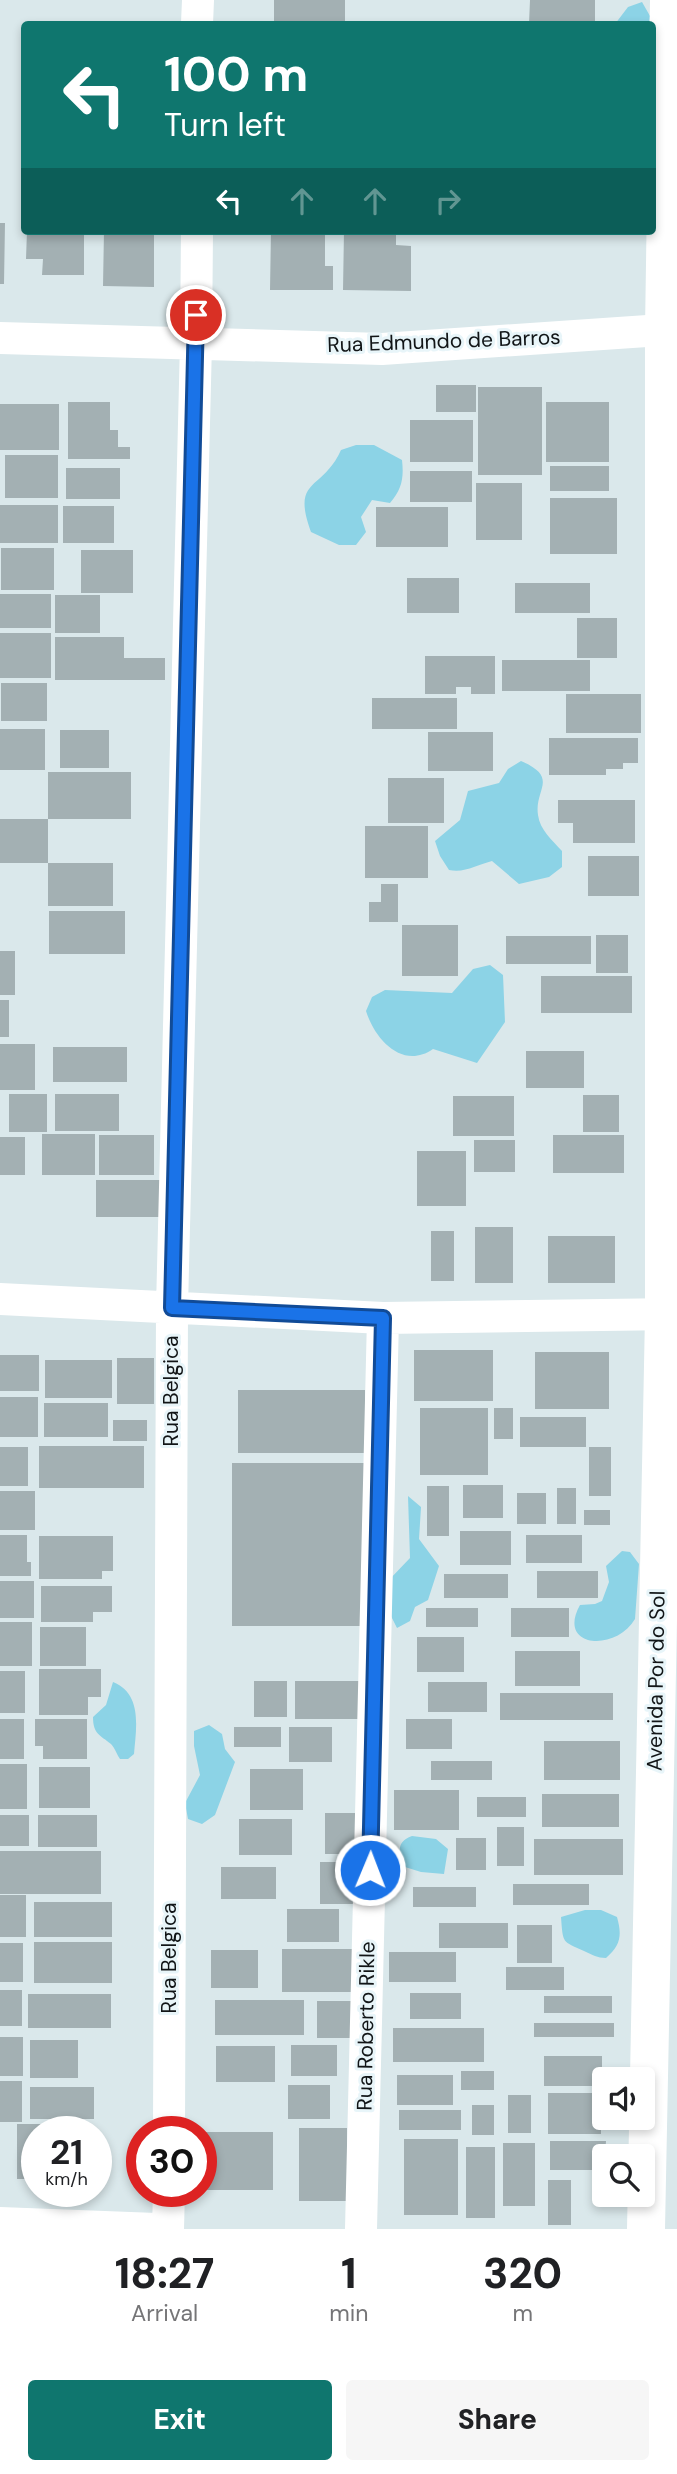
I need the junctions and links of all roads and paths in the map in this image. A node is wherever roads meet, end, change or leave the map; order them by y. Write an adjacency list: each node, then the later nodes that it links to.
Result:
1 (198, 0): 3 (street)
2 (669, 0): 5 (street, Avenida Por do Sol)
3 (197, 21)
4 (197, 235): 7 (street, Rua Belgica)
5 (671, 330): 7 (street, Rua Edmundo de Barros); 10 (street, Avenida Por do Sol)
6 (0, 338): 7 (street, Rua Edmundo de Barros)
7 (196, 343): 9 (street, Rua Belgica)
8 (0, 1299): 9 (street)
9 (172, 1308): 11 (street); 12 (street, Rua Belgica)
10 (670, 1314): 11 (street); 18 (street, Avenida Por do Sol)
11 (383, 1318): 17 (street, Rua Roberto Rikle)
12 (169, 2116)
13 (169, 2207): 16 (street)
14 (0, 2223): 15 (street)
15 (156, 2229)
16 (168, 2229)
17 (361, 2229)
18 (646, 2229)

